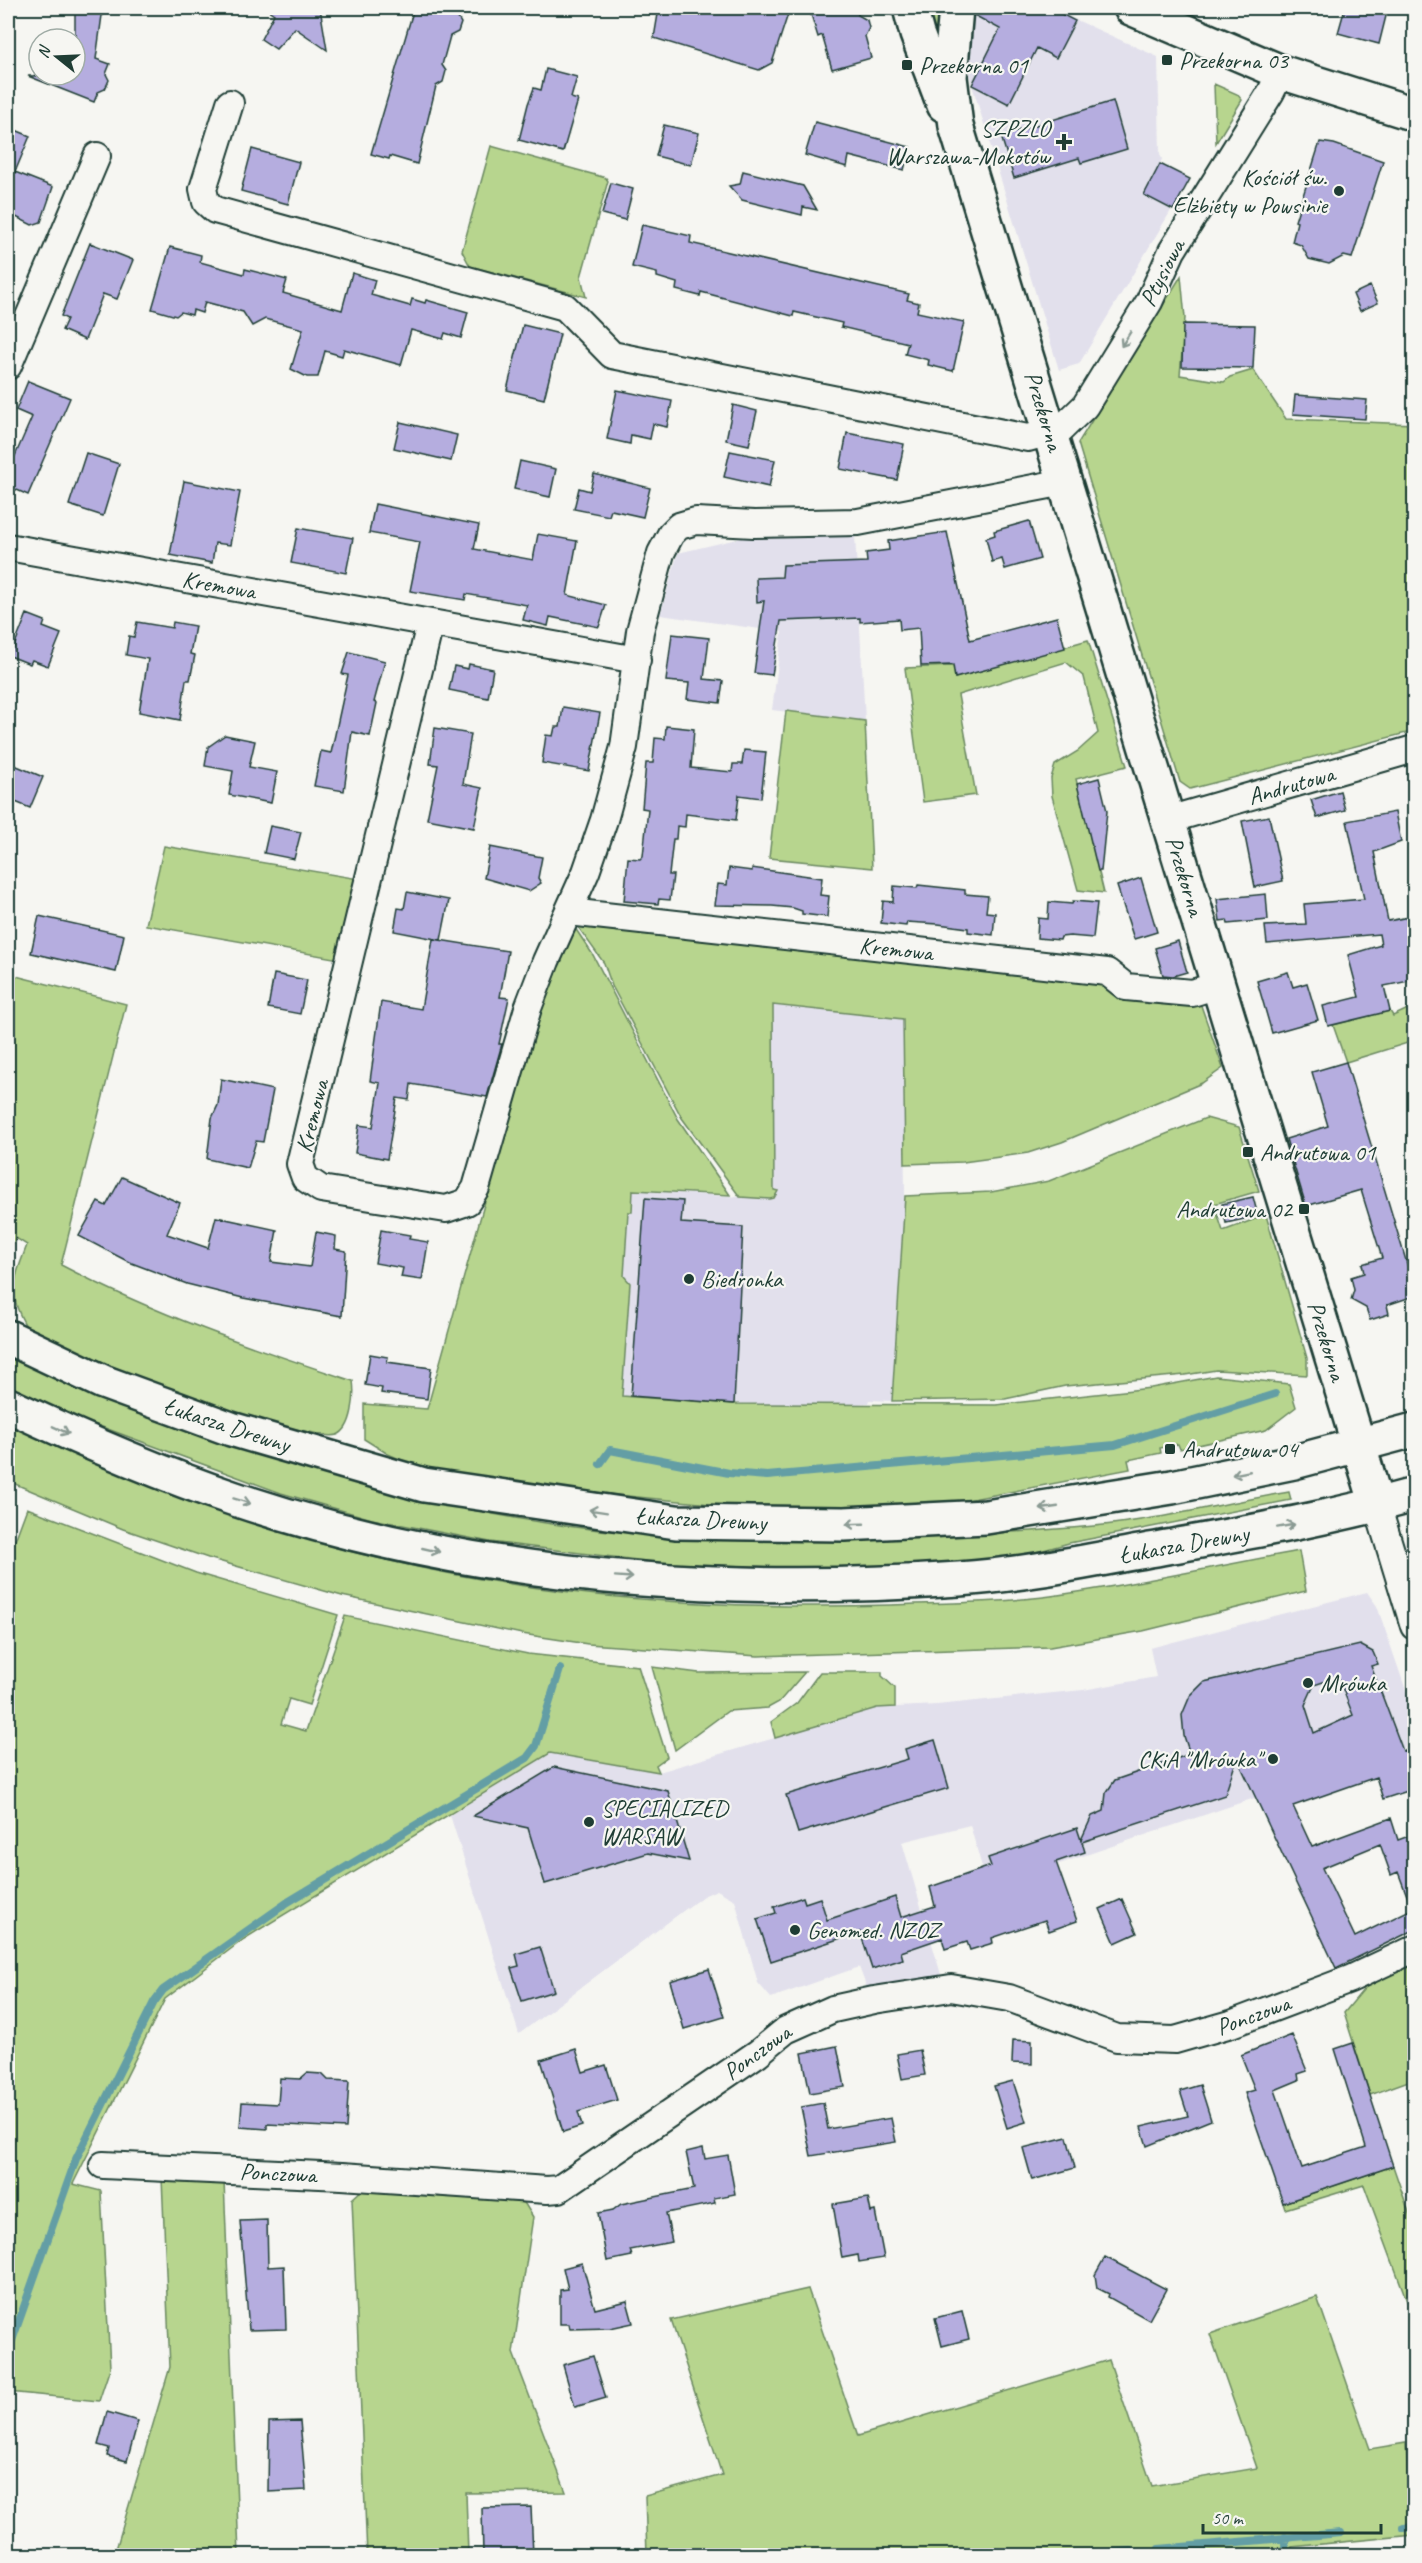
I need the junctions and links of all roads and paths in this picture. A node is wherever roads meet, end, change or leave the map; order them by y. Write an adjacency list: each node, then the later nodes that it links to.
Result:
1 (910, 8): 7 (main road, Przekorna)
2 (956, 8): 7 (main road, Przekorna)
3 (1131, 8): 4 (main road)
4 (1281, 72): 6 (main road); 10 (street, Ptysiowa, one-way to 10)
5 (230, 103): 10 (street)
6 (1414, 114)
7 (956, 126): 10 (main road, Przekorna)
8 (97, 156): 9 (street)
9 (8, 366)
10 (1051, 434): 11 (main road, Przekorna)
11 (1065, 482): 14 (street, Kremowa); 16 (main road, Przekorna)
12 (8, 547): 13 (street, Kremowa)
13 (430, 624): 14 (street, Kremowa); 17 (street, Kremowa)
14 (637, 660): 17 (street, Kremowa)
15 (1414, 749): 16 (street, Andrutowa)
16 (1168, 820): 18 (main road, Przekorna)
17 (569, 912): 18 (street, Kremowa)
18 (1218, 985): 22 (main road, Przekorna)
19 (8, 1337): 22 (main road, Łukasza Drewny, one-way to 19)
20 (8, 1405): 24 (main road, Łukasza Drewny, one-way to 24)
21 (1414, 1430): 22 (main road, Łukasza Drewny)
22 (1359, 1445): 24 (main road, Przekorna)
23 (1414, 1495): 24 (main road, Łukasza Drewny)
24 (1377, 1505): 25 (street, Przekorna)
25 (1414, 1626)
26 (1414, 1949): 27 (street, Ponczowa)
27 (103, 2165)

